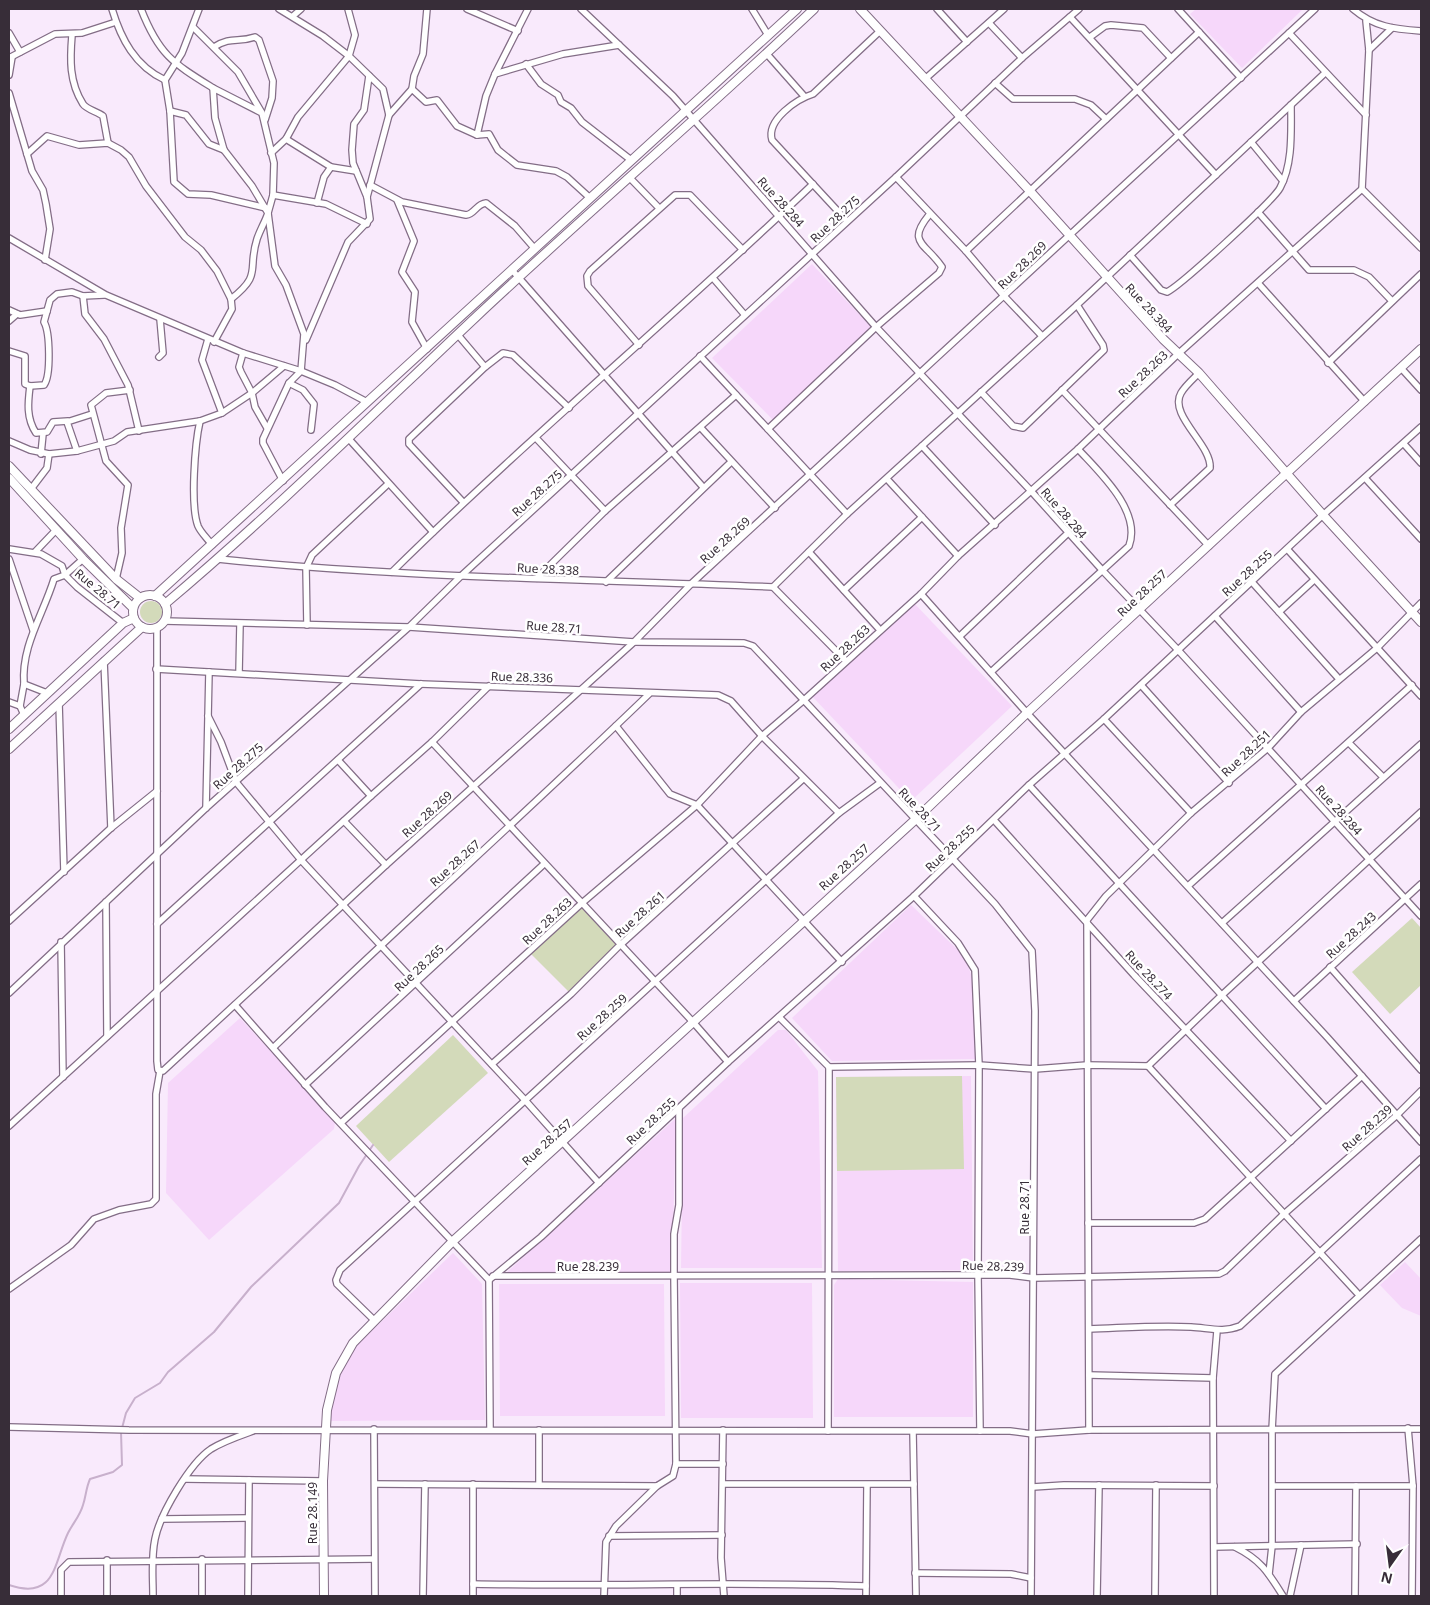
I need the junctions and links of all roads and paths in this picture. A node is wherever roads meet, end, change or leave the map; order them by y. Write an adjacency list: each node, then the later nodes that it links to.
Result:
1 (112, 9): 24 (street)
2 (140, 9): 47 (street)
3 (198, 9): 26 (street)
4 (279, 9): 21 (street)
5 (301, 9): 21 (street)
6 (348, 9): 43 (street)
7 (427, 9): 58 (street)
8 (467, 9): 28 (street)
9 (528, 9): 28 (street)
10 (581, 9): 38 (street, Rue 28.284)
11 (752, 9): 35 (street)
12 (797, 9): 35 (street)
13 (814, 9): 42 (street)
14 (860, 9): 29 (street, Rue 28.384)
15 (937, 9): 37 (street)
16 (1004, 9): 25 (street)
17 (1079, 9): 22 (street, Rue 28.275)
18 (1178, 9): 31 (street)
19 (1315, 9): 33 (street, Rue 28.269)
20 (1352, 9): 23 (street)
21 (293, 16): 43 (street)
22 (1070, 17): 36 (street); 45 (street, Rue 28.275)
23 (1366, 21): 27 (street); 40 (street)
24 (116, 22): 34 (street); 55 (street)
25 (989, 23): 37 (street); 45 (street)
26 (193, 27): 39 (street); 47 (street)
27 (1392, 28): 30 (street); 40 (street)
28 (518, 31): 50 (street)
29 (880, 31): 54 (street, Rue 28.384); 61 (street)
30 (1421, 31)
31 (1199, 32): 46 (street); 53 (street)
32 (9, 33): 41 (street)
33 (1289, 33): 49 (street); 53 (street, Rue 28.269)
34 (72, 35): 41 (street); 76 (street)
35 (768, 35): 63 (street)
36 (1090, 37): 46 (street); 59 (street)
37 (967, 42): 54 (street)
38 (619, 45): 48 (street); 63 (street, Rue 28.284)
39 (214, 47): 65 (street); 71 (street)
40 (1369, 50): 67 (street)
41 (20, 52): 44 (street)
42 (766, 53): 61 (street); 70 (street)
43 (349, 56): 52 (street); 74 (street)
44 (10, 57): 51 (street)
45 (1022, 58): 56 (street, Rue 28.275)
46 (1171, 58): 59 (street)
47 (175, 64): 55 (street); 57 (street)
48 (526, 64): 50 (street); 80 (street)
49 (1325, 73): 62 (street); 67 (street)
50 (495, 74): 72 (street)
51 (9, 75)
52 (369, 76): 66 (street); 82 (street)
53 (1241, 78): 73 (street, Rue 28.269)
54 (925, 79): 68 (street, Rue 28.384)
55 (165, 80): 64 (street)
56 (994, 84): 68 (street, Rue 28.275); 69 (street)
57 (213, 88): 65 (street); 77 (street)
58 (412, 90): 66 (street); 72 (street)
59 (1138, 90): 69 (street); 73 (street)
60 (9, 93): 79 (street)
61 (804, 96): 87 (street)
62 (1291, 105): 75 (street); 86 (street)
63 (685, 109): 70 (street, Rue 28.284); 80 (street)
64 (170, 111): 77 (street); 97 (street)
65 (262, 112): 71 (street)
66 (389, 115): 88 (street)
67 (1366, 115): 89 (street)
68 (959, 116): 85 (street, Rue 28.275); 90 (street, Rue 28.384)
69 (1106, 119): 90 (street)
70 (695, 121): 84 (street); 100 (street, Rue 28.284)
71 (264, 122): 78 (street)
72 (477, 135): 93 (street)
73 (1178, 136): 83 (street); 103 (street, Rue 28.269)
74 (286, 139): 78 (street); 81 (street)
75 (1251, 142): 83 (street); 86 (street)
76 (108, 143): 79 (street); 122 (street)
77 (224, 150): 97 (street)
78 (271, 153): 91 (street)
79 (27, 154): 112 (street)
80 (631, 160): 93 (street)
81 (331, 167): 82 (street); 95 (street)
82 (356, 172): 92 (street)
83 (1216, 175): 111 (street)
84 (629, 177): 96 (street); 117 (street)
85 (896, 177): 99 (street); 101 (street, Rue 28.275)
86 (1283, 180): 98 (street)
87 (813, 184): 100 (street); 101 (street)
88 (370, 185): 92 (street); 94 (street)
89 (1362, 189): 105 (street); 109 (street, Rue 28.263)
90 (1028, 190): 103 (street, Rue 28.384); 108 (street)
91 (273, 195): 95 (street); 97 (street)
92 (367, 197): 102 (street)
93 (590, 198): 106 (street)
94 (397, 200): 106 (street); 138 (street)
95 (317, 203): 102 (street)
96 (659, 208): 107 (street); 137 (street)
97 (267, 211): 122 (street); 136 (street)
98 (1258, 212): 109 (street); 111 (street)
99 (929, 215): 108 (street); 131 (street)
100 (780, 216): 107 (street); 110 (street, Rue 28.284)
101 (847, 221): 110 (street, Rue 28.275)
102 (367, 224): 136 (street)
103 (1068, 236): 116 (street, Rue 28.384); 121 (street, Rue 28.269)
104 (9, 238): 112 (street)
105 (1421, 248)
106 (535, 249): 113 (street)
107 (743, 250): 115 (street)
108 (966, 251): 121 (street)
109 (1292, 252): 118 (street, Rue 28.263); 123 (street)
110 (813, 253): 128 (street, Rue 28.275); 131 (street, Rue 28.284)
111 (1130, 255): 116 (street)
112 (45, 260): 119 (street)
113 (512, 270): 117 (street); 138 (street)
114 (1421, 274): 123 (street)
115 (713, 278): 128 (street); 137 (street)
116 (1107, 278): 124 (street); 142 (street, Rue 28.384)
117 (520, 279): 132 (street); 152 (street)
118 (1258, 283): 142 (street, Rue 28.263); 145 (street)
119 (106, 295): 120 (street); 129 (street)
120 (83, 296): 126 (street); 155 (street)
121 (1004, 296): 133 (street); 151 (street, Rue 28.269)
122 (231, 299): 135 (street)
123 (1392, 301): 145 (street)
124 (1077, 305): 133 (street); 156 (street)
125 (9, 310): 127 (street)
126 (47, 312): 127 (street); 154 (street)
127 (17, 314): 130 (street)
128 (744, 314): 143 (street, Rue 28.275)
129 (160, 319): 134 (street); 144 (street)
130 (9, 321)
131 (876, 327): 151 (street, Rue 28.284); 174 (street)
132 (458, 335): 147 (street); 178 (street)
133 (1042, 336): 158 (street)
134 (208, 339): 135 (street); 165 (street)
135 (214, 342): 141 (street)
136 (305, 342): 149 (street)
137 (639, 345): 152 (street)
138 (427, 349): 161 (street)
139 (1421, 349): 148 (street, Rue 28.257)
140 (9, 351): 154 (street)
141 (242, 353): 146 (street); 159 (street)
142 (1178, 354): 150 (street, Rue 28.384); 173 (street, Rue 28.263)
143 (700, 356): 160 (street); 164 (street, Rue 28.275)
144 (159, 357)
145 (1328, 363): 162 (street)
146 (284, 366): 149 (street); 159 (street)
147 (484, 366): 163 (street); 203 (street)
148 (1401, 368): 157 (street); 162 (street, Rue 28.257)
149 (301, 371): 153 (street); 161 (street)
150 (1199, 373): 192 (street, Rue 28.384); 204 (street)
151 (920, 374): 166 (street, Rue 28.284); 193 (street, Rue 28.269)
152 (606, 376): 163 (street); 164 (street)
153 (289, 383): 171 (street); 175 (street)
154 (30, 386): 177 (street)
155 (130, 390): 167 (street); 176 (street)
156 (1062, 390): 158 (street); 173 (street)
157 (1421, 390)
158 (981, 392): 166 (street)
159 (252, 393): 165 (street); 171 (street)
160 (736, 395): 172 (street); 174 (street)
161 (367, 402): 198 (street)
162 (1365, 402): 192 (street, Rue 28.257)
163 (570, 408): 179 (street)
164 (639, 412): 186 (street); 194 (street, Rue 28.275)
165 (222, 413): 168 (street)
166 (958, 413): 183 (street); 202 (street, Rue 28.284)
167 (92, 414): 169 (street); 181 (street)
168 (200, 420): 176 (street); 215 (street)
169 (68, 421): 177 (street); 185 (street)
170 (1421, 427): 182 (street, Rue 28.255)
171 (267, 428): 198 (street)
172 (701, 428): 186 (street); 189 (street)
173 (1098, 428): 184 (street, Rue 28.263); 204 (street)
174 (768, 429): 193 (street)
175 (312, 430)
176 (139, 431): 181 (street)
177 (43, 434): 187 (street)
178 (348, 438): 199 (street); 222 (street)
179 (536, 438): 194 (street); 203 (street)
180 (9, 440): 187 (street)
181 (100, 444): 185 (street); 232 (street)
182 (1404, 444): 190 (street); 196 (street, Rue 28.255)
183 (922, 446): 197 (street); 210 (street)
184 (1078, 449): 202 (street, Rue 28.263); 227 (street)
185 (77, 451): 188 (street)
186 (673, 452): 200 (street); 206 (street)
187 (41, 454): 188 (street)
188 (49, 454): 201 (street)
189 (731, 462): 200 (street); 205 (street)
190 (1421, 463)
191 (9, 466): 201 (street)
192 (1287, 472): 208 (street, Rue 28.384); 216 (street, Rue 28.257)
193 (811, 475): 205 (street, Rue 28.269); 207 (street)
194 (571, 476): 206 (street); 230 (street, Rue 28.275)
195 (9, 478): 211 (street)
196 (1365, 478): 208 (street, Rue 28.255); 214 (street)
197 (888, 479): 207 (street); 209 (street)
198 (283, 480): 215 (street)
199 (388, 484): 212 (street); 225 (street)
200 (704, 486): 234 (street)
201 (31, 489): 232 (street)
202 (1032, 492): 210 (street, Rue 28.263); 213 (street, Rue 28.284)
203 (463, 502): 212 (street)
204 (1170, 505): 216 (street)
205 (775, 508): 236 (street, Rue 28.269)
206 (605, 511): 231 (street)
207 (847, 514): 220 (street)
208 (1323, 515): 218 (street, Rue 28.255); 247 (street, Rue 28.384)
209 (922, 517): 221 (street); 238 (street)
210 (995, 525): 221 (street, Rue 28.263)
211 (56, 530): 219 (street); 224 (street)
212 (433, 532): 228 (street)
213 (1068, 533): 227 (street, Rue 28.284); 260 (street)
214 (1421, 538)
215 (212, 545): 240 (street)
216 (1209, 546): 245 (street, Rue 28.257)
217 (9, 549): 219 (street, Rue 28.71)
218 (1288, 550): 233 (street); 235 (street, Rue 28.255)
219 (35, 552): 229 (street, Rue 28.71)
220 (809, 552): 237 (street); 238 (street)
221 (958, 556): 239 (street, Rue 28.263)
222 (218, 558): 225 (street, Rue 28.338); 243 (street)
223 (9, 559): 226 (street)
224 (83, 559): 229 (street); 244 (street)
225 (306, 568): 228 (street, Rue 28.338); 254 (street)
226 (11, 569): 258 (street)
227 (1103, 571): 245 (street, Rue 28.284); 268 (street)
228 (392, 572): 230 (street, Rue 28.338)
229 (65, 575): 252 (street, Rue 28.71); 258 (street)
230 (461, 576): 231 (street, Rue 28.338); 257 (street, Rue 28.275)
231 (537, 578): 234 (street, Rue 28.338)
232 (116, 579): 241 (street)
233 (1314, 580): 246 (street); 262 (street)
234 (606, 582): 236 (street, Rue 28.338)
235 (1252, 582): 246 (street); 248 (street, Rue 28.255)
236 (692, 583): 237 (street, Rue 28.338); 261 (street, Rue 28.269)
237 (773, 587): 265 (street)
238 (844, 590): 259 (street)
239 (921, 594): 259 (street, Rue 28.263); 260 (street)
240 (155, 596): 241 (street); 243 (street)
241 (140, 598): 244 (street)
242 (1421, 603): 247 (street, Rue 28.251)
243 (164, 604): 250 (street)
244 (133, 608): 249 (street)
245 (1140, 609): 263 (street, Rue 28.284); 286 (street, Rue 28.257)
246 (1279, 612): 270 (street)
247 (1412, 612): 251 (street, Rue 28.384); 262 (street, Rue 28.251)
248 (1215, 616): 263 (street, Rue 28.255); 285 (street)
249 (134, 618): 252 (street); 255 (street)
250 (164, 621): 253 (street, Rue 28.71); 256 (street)
251 (1421, 622)
252 (123, 623): 278 (street)
253 (240, 624): 254 (street, Rue 28.71); 269 (street)
254 (307, 625): 257 (street, Rue 28.71)
255 (142, 627): 256 (street); 264 (street)
256 (157, 627): 266 (street)
257 (409, 627): 261 (street, Rue 28.71); 271 (street, Rue 28.275)
258 (33, 630): 272 (street)
259 (880, 630): 265 (street, Rue 28.263)
260 (960, 636): 268 (street)
261 (634, 642): 277 (street, Rue 28.269); 281 (street, Rue 28.71)
262 (1376, 648): 270 (street, Rue 28.251); 275 (street)
263 (1178, 650): 274 (street, Rue 28.255); 296 (street, Rue 28.284)
264 (104, 661): 283 (street); 321 (street)
265 (846, 661): 281 (street, Rue 28.263)
266 (156, 669): 267 (street, Rue 28.336); 308 (street)
267 (209, 672): 269 (street, Rue 28.336); 288 (street)
268 (991, 672): 286 (street)
269 (239, 673): 271 (street, Rue 28.336)
270 (1339, 679): 285 (street, Rue 28.251)
271 (348, 680): 273 (street, Rue 28.336); 302 (street, Rue 28.275)
272 (24, 684): 278 (street); 284 (street)
273 (421, 684): 276 (street, Rue 28.336); 299 (street)
274 (1141, 685): 289 (street, Rue 28.255); 304 (street)
275 (1412, 685): 280 (street); 294 (street)
276 (489, 686): 277 (street, Rue 28.336); 293 (street)
277 (581, 689): 279 (street, Rue 28.336); 307 (street, Rue 28.269)
278 (47, 693): 287 (street)
279 (649, 694): 290 (street, Rue 28.267); 292 (street, Rue 28.336)
280 (1421, 696)
281 (804, 700): 292 (street, Rue 28.263); 303 (street, Rue 28.71)
282 (9, 702): 284 (street)
283 (59, 703): 297 (street); 330 (street)
284 (20, 706): 287 (street)
285 (1301, 712): 296 (street, Rue 28.251)
286 (1026, 713): 298 (street); 315 (street, Rue 28.257)
287 (24, 715): 291 (street)
288 (208, 716): 302 (street); 311 (street)
289 (1104, 719): 298 (street, Rue 28.255); 314 (street)
290 (616, 726): 310 (street); 320 (street, Rue 28.267)
291 (9, 728)
292 (762, 736): 301 (street, Rue 28.336); 310 (street, Rue 28.263)
293 (432, 742): 307 (street); 309 (street)
294 (1349, 743): 300 (street); 305 (street)
295 (1421, 744): 300 (street)
296 (1268, 748): 304 (street, Rue 28.251); 305 (street, Rue 28.284)
297 (9, 749)
298 (1064, 754): 306 (street, Rue 28.255); 323 (street)
299 (338, 760): 309 (street); 319 (street)
300 (1383, 777): 318 (street)
301 (803, 779): 313 (street, Rue 28.336); 322 (street, Rue 28.261)
302 (236, 782): 311 (street, Rue 28.275); 319 (street)
303 (880, 783): 313 (street, Rue 28.259); 315 (street, Rue 28.71)
304 (1229, 783): 314 (street, Rue 28.251)
305 (1301, 784): 318 (street, Rue 28.284); 334 (street)
306 (1030, 785): 316 (street, Rue 28.255); 332 (street)
307 (473, 786): 320 (street); 329 (street, Rue 28.269)
308 (157, 791): 321 (street); 324 (street)
309 (370, 796): 317 (street)
310 (698, 805): 322 (street); 338 (street, Rue 28.263)
311 (206, 808): 324 (street, Rue 28.275)
312 (1421, 812): 326 (street)
313 (838, 813): 331 (street, Rue 28.259)
314 (1191, 814): 323 (street, Rue 28.251)
315 (916, 819): 325 (street, Rue 28.71); 341 (street, Rue 28.257)
316 (994, 820): 325 (street, Rue 28.255); 342 (street, Rue 28.274)
317 (344, 821): 327 (street); 329 (street)
318 (1335, 821): 326 (street, Rue 28.284); 344 (street)
319 (270, 822): 327 (street); 345 (street)
320 (511, 827): 328 (street); 348 (street, Rue 28.267)
321 (111, 828): 330 (street)
322 (734, 842): 331 (street); 347 (street, Rue 28.261)
323 (1154, 850): 332 (street, Rue 28.251); 334 (street)
324 (158, 853): 337 (street, Rue 28.275); 345 (street)
325 (953, 858): 335 (street, Rue 28.255); 371 (street, Rue 28.71)
326 (1370, 859): 336 (street, Rue 28.284); 350 (street)
327 (301, 860): 339 (street); 354 (street)
328 (544, 864): 338 (street); 353 (street, Rue 28.265)
329 (386, 865): 339 (street, Rue 28.269)
330 (64, 872): 343 (street)
331 (766, 880): 341 (street); 352 (street, Rue 28.259)
332 (1119, 884): 342 (street, Rue 28.251); 356 (street)
333 (1421, 884): 336 (street, Rue 28.243)
334 (1188, 886): 344 (street)
335 (914, 896): 349 (street, Rue 28.255); 367 (street)
336 (1406, 899): 340 (street, Rue 28.284); 351 (street, Rue 28.243)
337 (106, 902): 346 (street, Rue 28.275); 363 (street)
338 (582, 903): 347 (street); 360 (street, Rue 28.263)
339 (343, 906): 348 (street); 358 (street, Rue 28.269)
340 (1421, 916)
341 (803, 920): 349 (street); 361 (street, Rue 28.257)
342 (1087, 920): 362 (street, Rue 28.274); 368 (street)
343 (9, 921)
344 (1222, 923): 350 (street)
345 (157, 924): 354 (street)
346 (61, 942): 355 (street, Rue 28.275); 375 (street)
347 (621, 944): 352 (street); 366 (street, Rue 28.261)
348 (379, 945): 353 (street); 364 (street, Rue 28.267)
349 (842, 962): 359 (street, Rue 28.255)
350 (1257, 962): 356 (street); 357 (street)
351 (1330, 967): 357 (street, Rue 28.243); 372 (street)
352 (656, 982): 361 (street); 378 (street, Rue 28.259)
353 (416, 984): 360 (street); 376 (street, Rue 28.265)
354 (157, 992): 363 (street); 373 (street)
355 (9, 993)
356 (1222, 995): 362 (street); 380 (street)
357 (1294, 1001): 374 (street)
358 (235, 1005): 364 (street); 373 (street, Rue 28.269)
359 (779, 1017): 365 (street, Rue 28.255); 370 (street)
360 (452, 1022): 366 (street); 382 (street, Rue 28.263)
361 (693, 1022): 365 (street); 386 (street, Rue 28.257)
362 (1187, 1030): 369 (street); 384 (street, Rue 28.274)
363 (107, 1036): 375 (street)
364 (274, 1047): 376 (street)
365 (728, 1062): 379 (street, Rue 28.255)
366 (492, 1064): 378 (street)
367 (979, 1065): 370 (street); 371 (street); 396 (street)
368 (1087, 1065): 369 (street); 371 (street); 392 (street)
369 (1148, 1066): 388 (street)
370 (829, 1067): 398 (street)
371 (1035, 1069): 401 (street, Rue 28.71)
372 (1421, 1070)
373 (160, 1071): 402 (street)
374 (1362, 1076): 380 (street); 381 (street)
375 (63, 1077): 383 (street)
376 (305, 1085): 382 (street)
377 (1421, 1090): 381 (street, Rue 28.239)
378 (524, 1099): 386 (street); 390 (street, Rue 28.259)
379 (679, 1108): 389 (street, Rue 28.255); 397 (street)
380 (1326, 1109): 384 (street)
381 (1396, 1116): 385 (street); 391 (street, Rue 28.239)
382 (342, 1122): 390 (street)
383 (9, 1126)
384 (1291, 1141): 388 (street)
385 (1421, 1142)
386 (564, 1143): 389 (street); 394 (street, Rue 28.257)
387 (1421, 1159): 395 (street)
388 (1250, 1178): 391 (street); 392 (street)
389 (599, 1182): 400 (street, Rue 28.255)
390 (414, 1201): 394 (street); 404 (street, Rue 28.259)
391 (1284, 1214): 395 (street); 399 (street, Rue 28.239)
392 (1088, 1223): 399 (street)
393 (1421, 1239): 403 (street)
394 (452, 1242): 400 (street); 404 (street, Rue 28.257)
395 (1320, 1250): 403 (street); 406 (street)
396 (978, 1275): 398 (street, Rue 28.239); 401 (street, Rue 28.239); 423 (street)
397 (674, 1276): 398 (street, Rue 28.239); 400 (street, Rue 28.239); 421 (street)
398 (828, 1276): 422 (street)
399 (1088, 1276): 401 (street, Rue 28.239); 405 (street)
400 (491, 1278): 414 (street)
401 (1034, 1278): 425 (street, Rue 28.71)
402 (9, 1289)
403 (1359, 1294): 420 (street)
404 (374, 1320): 412 (street, Rue 28.257)
405 (1089, 1329): 406 (street); 407 (street)
406 (1216, 1331): 408 (street)
407 (1089, 1375): 408 (street); 419 (street)
408 (1213, 1378): 415 (street)
409 (9, 1426): 411 (street)
410 (1408, 1428): 416 (street); 420 (street); 444 (street)
411 (256, 1429): 412 (street); 428 (street)
412 (325, 1429): 413 (street); 430 (street, Rue 28.149)
413 (374, 1429): 414 (street); 431 (street)
414 (490, 1429): 417 (street)
415 (1214, 1429): 419 (street); 420 (street); 441 (street)
416 (1421, 1429)
417 (539, 1430): 421 (street); 434 (street)
418 (723, 1430): 421 (street); 422 (street); 427 (street)
419 (1089, 1430): 425 (street)
420 (1272, 1430): 442 (street)
421 (674, 1431): 426 (street)
422 (828, 1431): 424 (street)
423 (980, 1431): 424 (street); 425 (street)
424 (913, 1432): 436 (street)
425 (1033, 1434): 445 (street, Rue 28.71)
426 (676, 1464): 427 (street); 440 (street)
427 (723, 1464): 435 (street)
428 (185, 1479): 429 (street); 447 (street)
429 (249, 1480): 430 (street); 446 (street)
430 (323, 1480): 455 (street, Rue 28.149)
431 (375, 1484): 432 (street); 456 (street)
432 (425, 1484): 433 (street); 476 (street)
433 (473, 1484): 434 (street); 465 (street)
434 (539, 1484): 440 (street)
435 (724, 1484): 437 (street); 448 (street)
436 (914, 1484): 437 (street); 461 (street)
437 (867, 1485): 468 (street)
438 (1099, 1485): 439 (street); 445 (street); 484 (street)
439 (1156, 1485): 441 (street); 485 (street)
440 (658, 1486): 449 (street)
441 (1214, 1486): 454 (street)
442 (1272, 1486): 443 (street); 453 (street)
443 (1356, 1486): 444 (street); 450 (street)
444 (1413, 1486): 490 (street)
445 (1033, 1487): 463 (street, Rue 28.71)
446 (247, 1518): 447 (street); 458 (street)
447 (162, 1519): 460 (street)
448 (722, 1535): 449 (street); 464 (street)
449 (609, 1536): 466 (street)
450 (1357, 1544): 451 (street); 489 (street)
451 (1301, 1545): 453 (street); 488 (street)
452 (1235, 1546): 453 (street); 454 (street); 462 (street)
453 (1272, 1546): 462 (street)
454 (1214, 1547): 486 (street)
455 (324, 1558): 456 (street); 458 (street); 474 (street, Rue 28.149)
456 (374, 1558): 475 (street)
457 (202, 1559): 458 (street); 460 (street); 472 (street)
458 (248, 1559): 473 (street)
459 (107, 1560): 460 (street); 469 (street); 470 (street)
460 (152, 1560): 471 (street)
461 (915, 1573): 463 (street); 482 (street)
462 (1269, 1574): 487 (street)
463 (1032, 1578): 483 (street, Rue 28.71)
464 (723, 1583): 467 (street); 468 (street); 480 (street)
465 (473, 1584): 466 (street); 477 (street)
466 (606, 1586): 467 (street); 478 (street)
467 (677, 1586): 479 (street)
468 (866, 1586): 481 (street)
469 (61, 1596)
470 (107, 1596)
471 (153, 1596)
472 (202, 1596)
473 (248, 1596)
474 (324, 1596)
475 (375, 1596)
476 (423, 1596)
477 (473, 1596)
478 (604, 1596)
479 (677, 1596)
480 (724, 1596)
481 (866, 1596)
482 (916, 1596)
483 (1031, 1596)
484 (1097, 1596)
485 (1155, 1596)
486 (1214, 1596)
487 (1283, 1596)
488 (1290, 1596)
489 (1355, 1596)
490 (1412, 1596)

